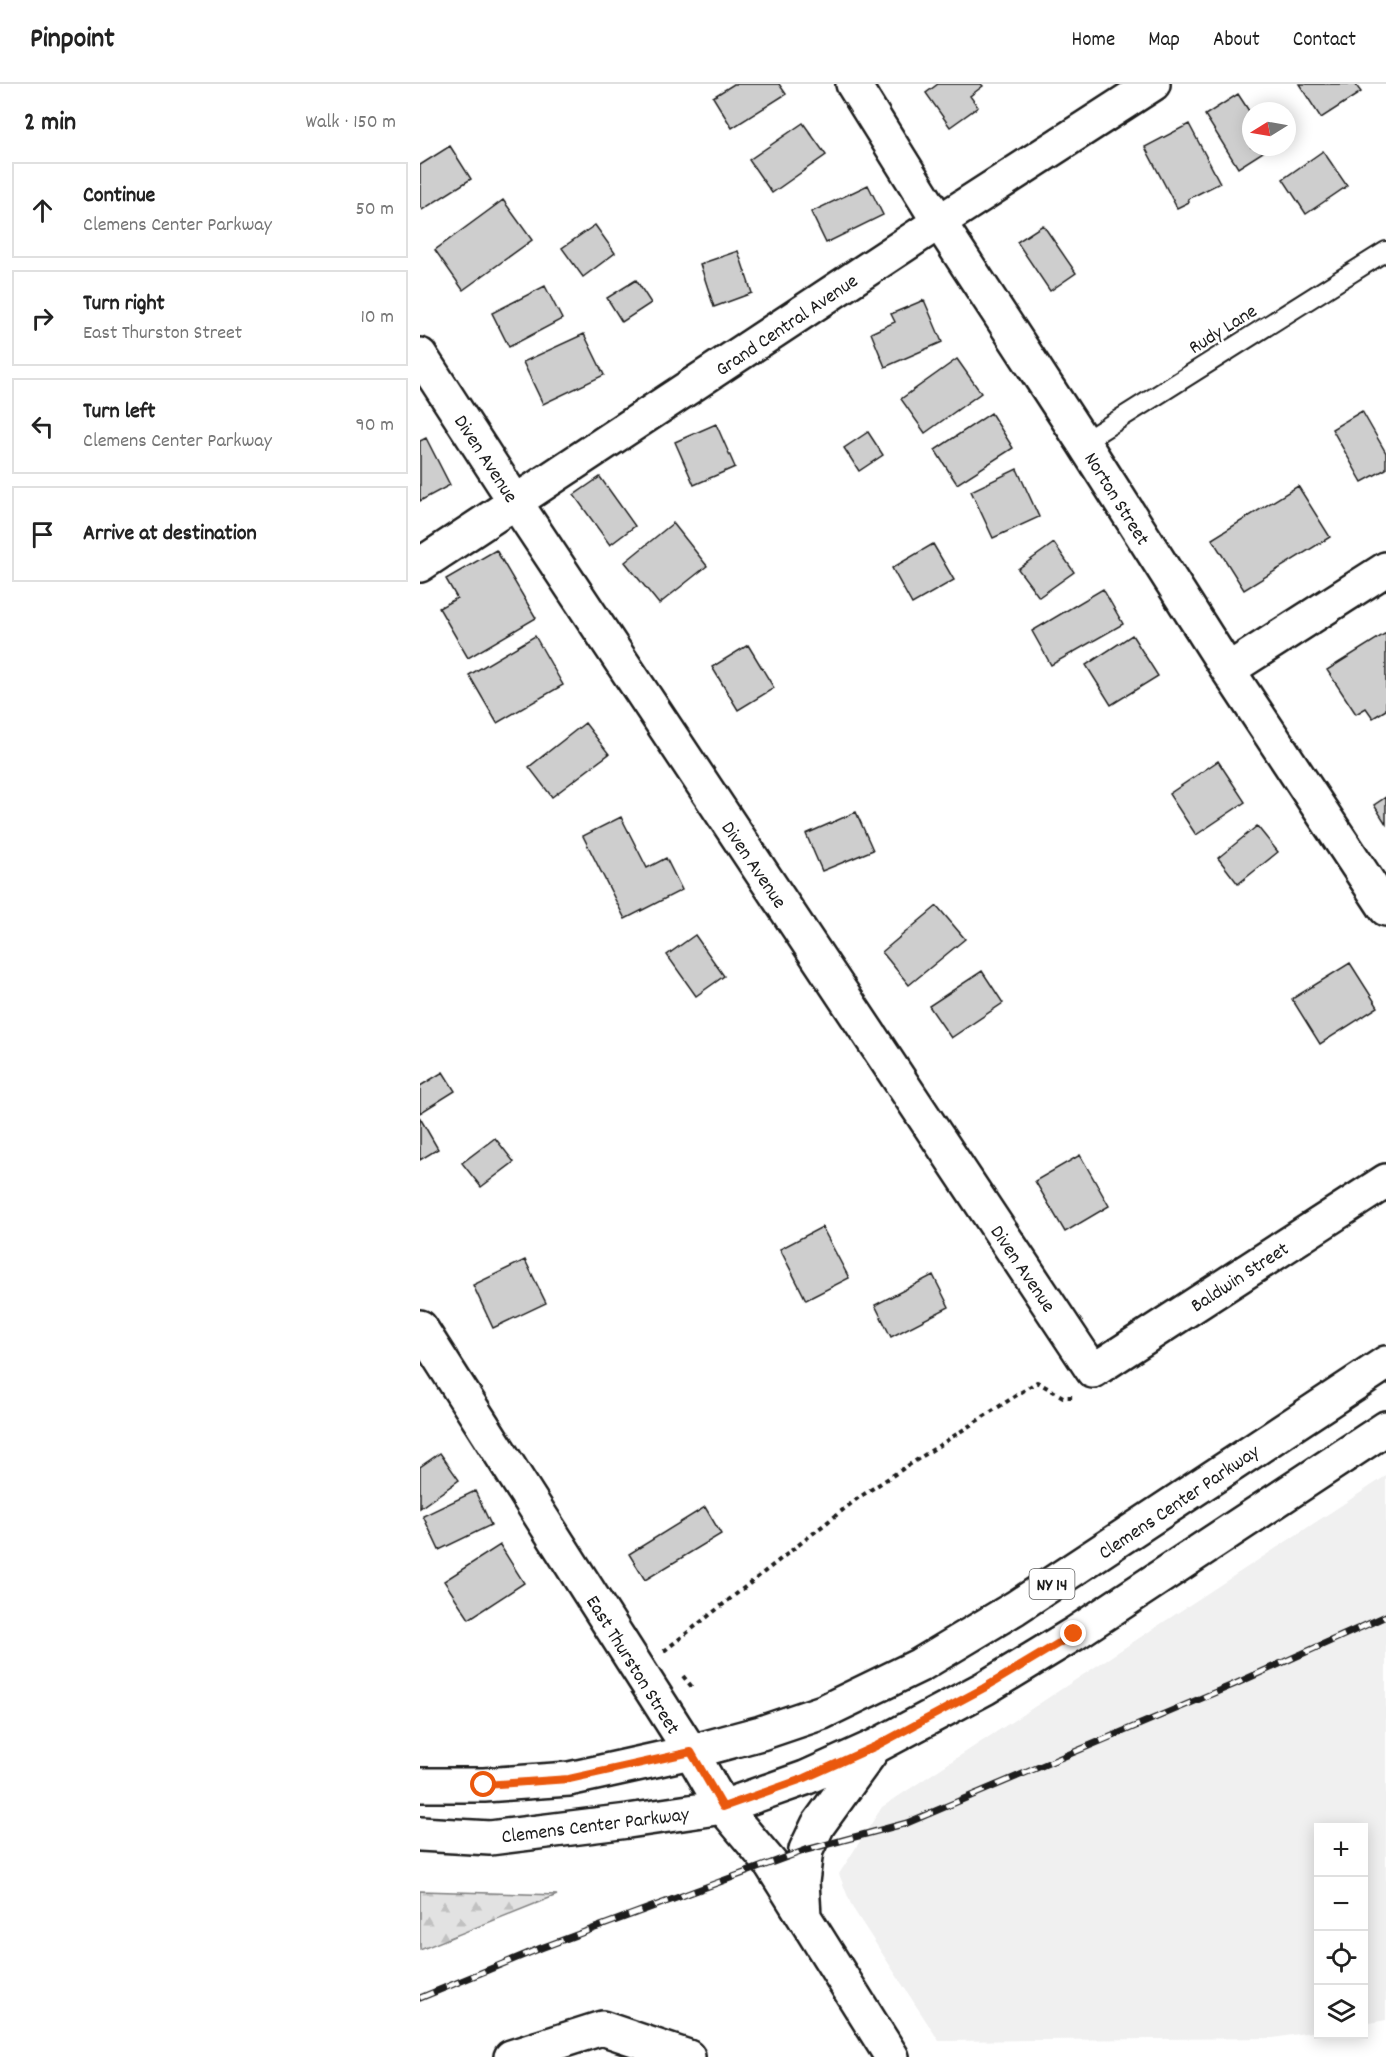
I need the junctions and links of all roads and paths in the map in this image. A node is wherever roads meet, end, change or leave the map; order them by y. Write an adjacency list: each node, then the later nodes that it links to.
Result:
1 (853, 84): 3 (street, Norton Street)
2 (1153, 84): 3 (street, Grand Central Avenue)
3 (939, 222): 6 (street, Norton Street); 7 (street, Grand Central Avenue)
4 (1386, 251): 6 (lane, Rudy Lane)
5 (420, 355): 7 (street, Diven Avenue)
6 (1083, 442): 10 (street, Norton Street)
7 (516, 503): 8 (street, Grand Central Avenue); 15 (street, Diven Avenue)
8 (420, 565)
9 (1386, 569): 10 (street)
10 (1228, 670): 11 (street, Norton Street)
11 (1386, 909)
12 (1386, 1181): 15 (street, Baldwin Street)
13 (420, 1327): 21 (street, East Thurston Street)
14 (1386, 1363): 21 (street, Clemens Center Parkway / NY 14)
15 (1089, 1384): 17 (path)
16 (1386, 1428): 20 (street, Clemens Center Parkway)
17 (670, 1661)
18 (677, 1669): 19 (path)
19 (692, 1687)
20 (876, 1746): 23 (street, Clemens Center Parkway); 25 (street)
21 (691, 1752): 22 (street, Clemens Center Parkway); 23 (street, East Thurston Street)
22 (420, 1785)
23 (723, 1807): 24 (street, Clemens Center Parkway); 25 (street, East Thurston Street)
24 (420, 1834)
25 (805, 1918): 28 (street, East Thurston Street)
26 (511, 2057): 27 (street)
27 (688, 2057)
28 (892, 2057)

